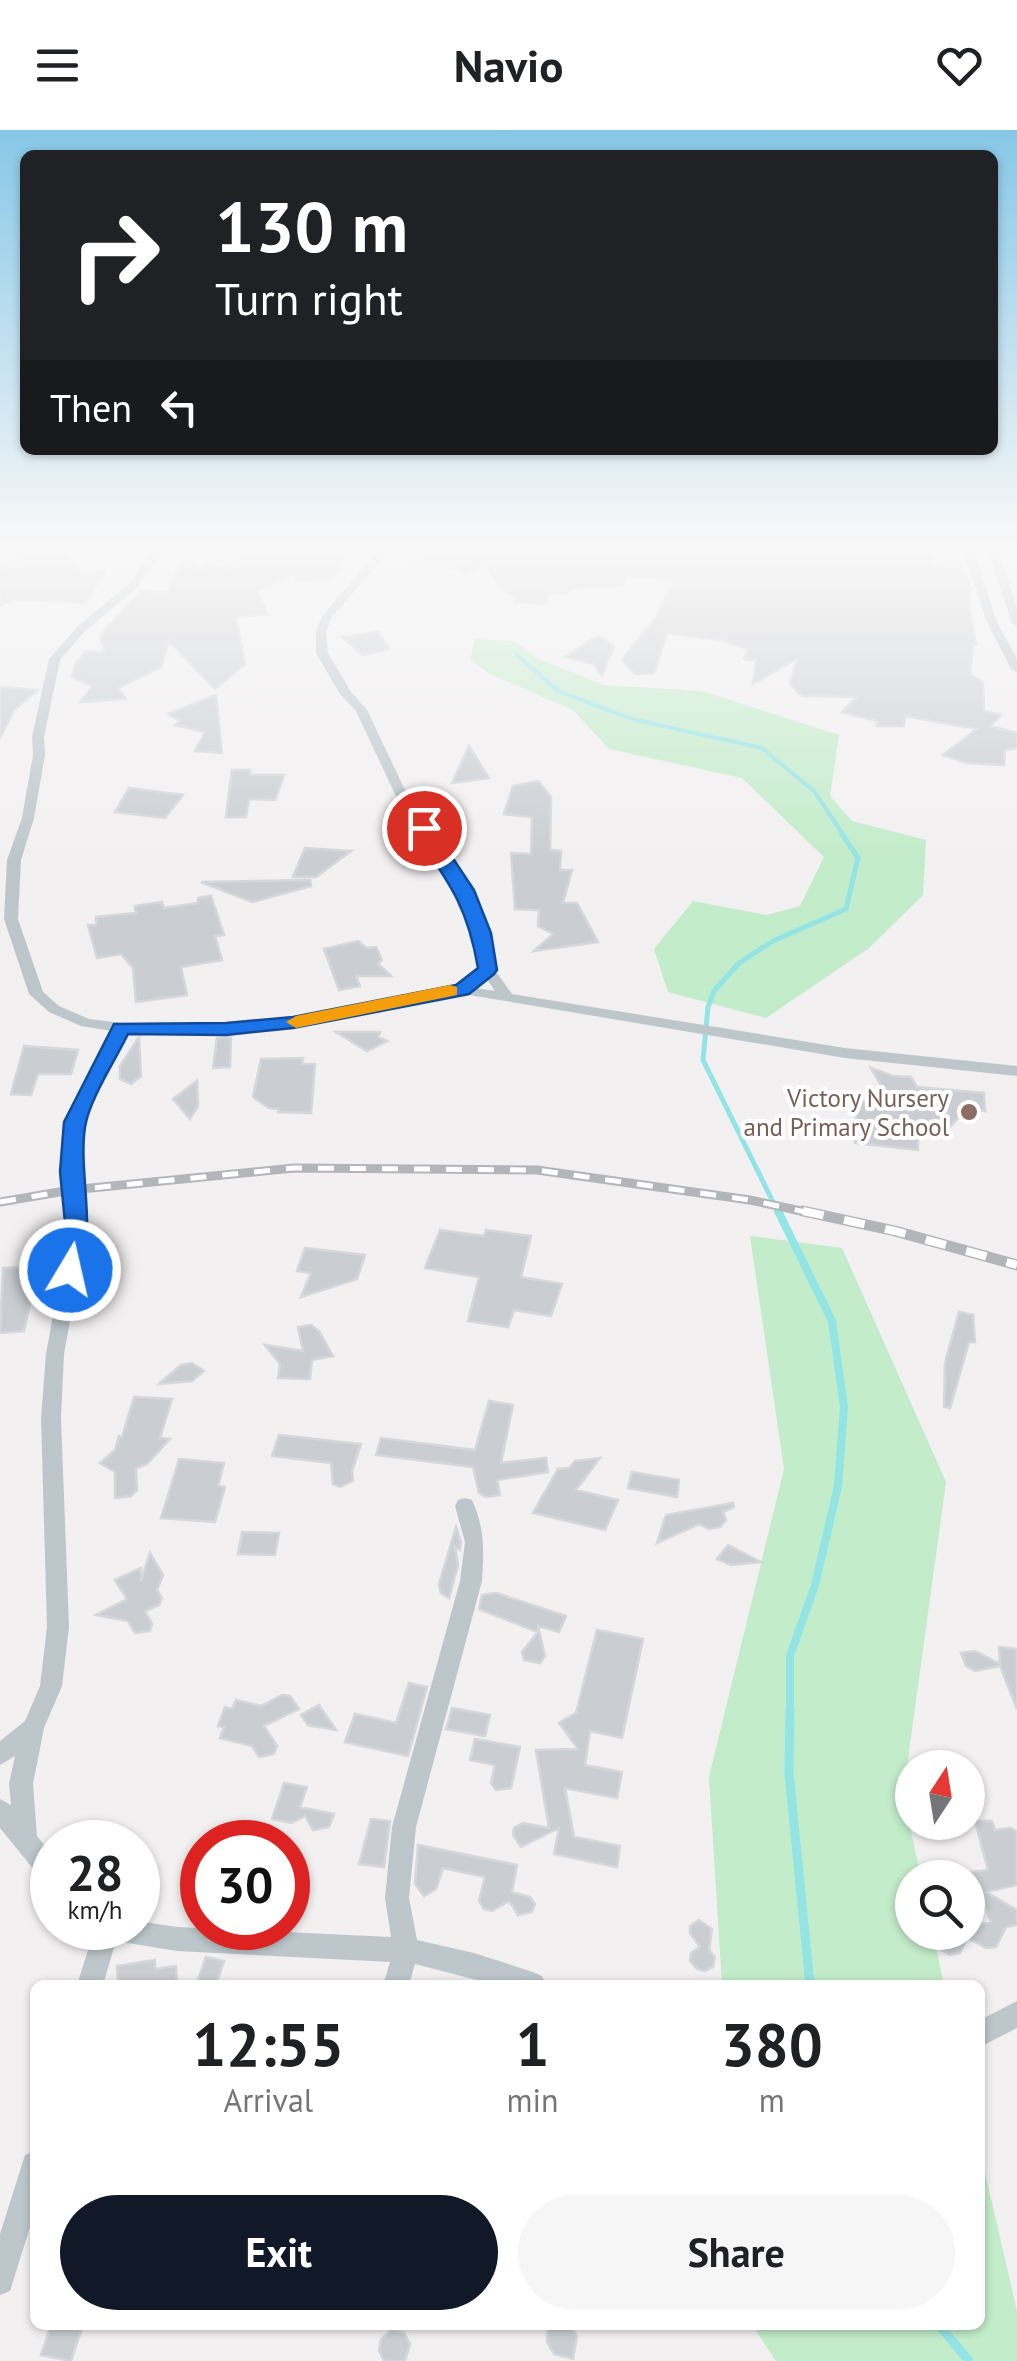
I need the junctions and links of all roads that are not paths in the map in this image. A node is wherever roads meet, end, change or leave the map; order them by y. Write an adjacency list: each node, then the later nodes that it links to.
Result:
1 (62, 651): 6 (street)
2 (322, 651): 3 (street)
3 (488, 970): 4 (street); 5 (street)
4 (462, 990): 5 (street); 6 (street)
5 (504, 994): 7 (street)
6 (121, 1028): 9 (street)
7 (1017, 1071)
8 (465, 1506): 16 (street)
9 (33, 1728): 10 (street); 12 (street)
10 (0, 1755)
11 (0, 1810): 12 (street)
12 (24, 1838): 13 (street)
13 (30, 1846)
14 (160, 1937): 16 (street)
15 (100, 1950): 17 (street)
16 (406, 1950): 18 (street); 19 (street)
17 (91, 1980)
18 (397, 1980)
19 (518, 1980)
20 (1017, 2014): 21 (street)
21 (985, 2031)
22 (30, 2182): 23 (street)
23 (0, 2281)

